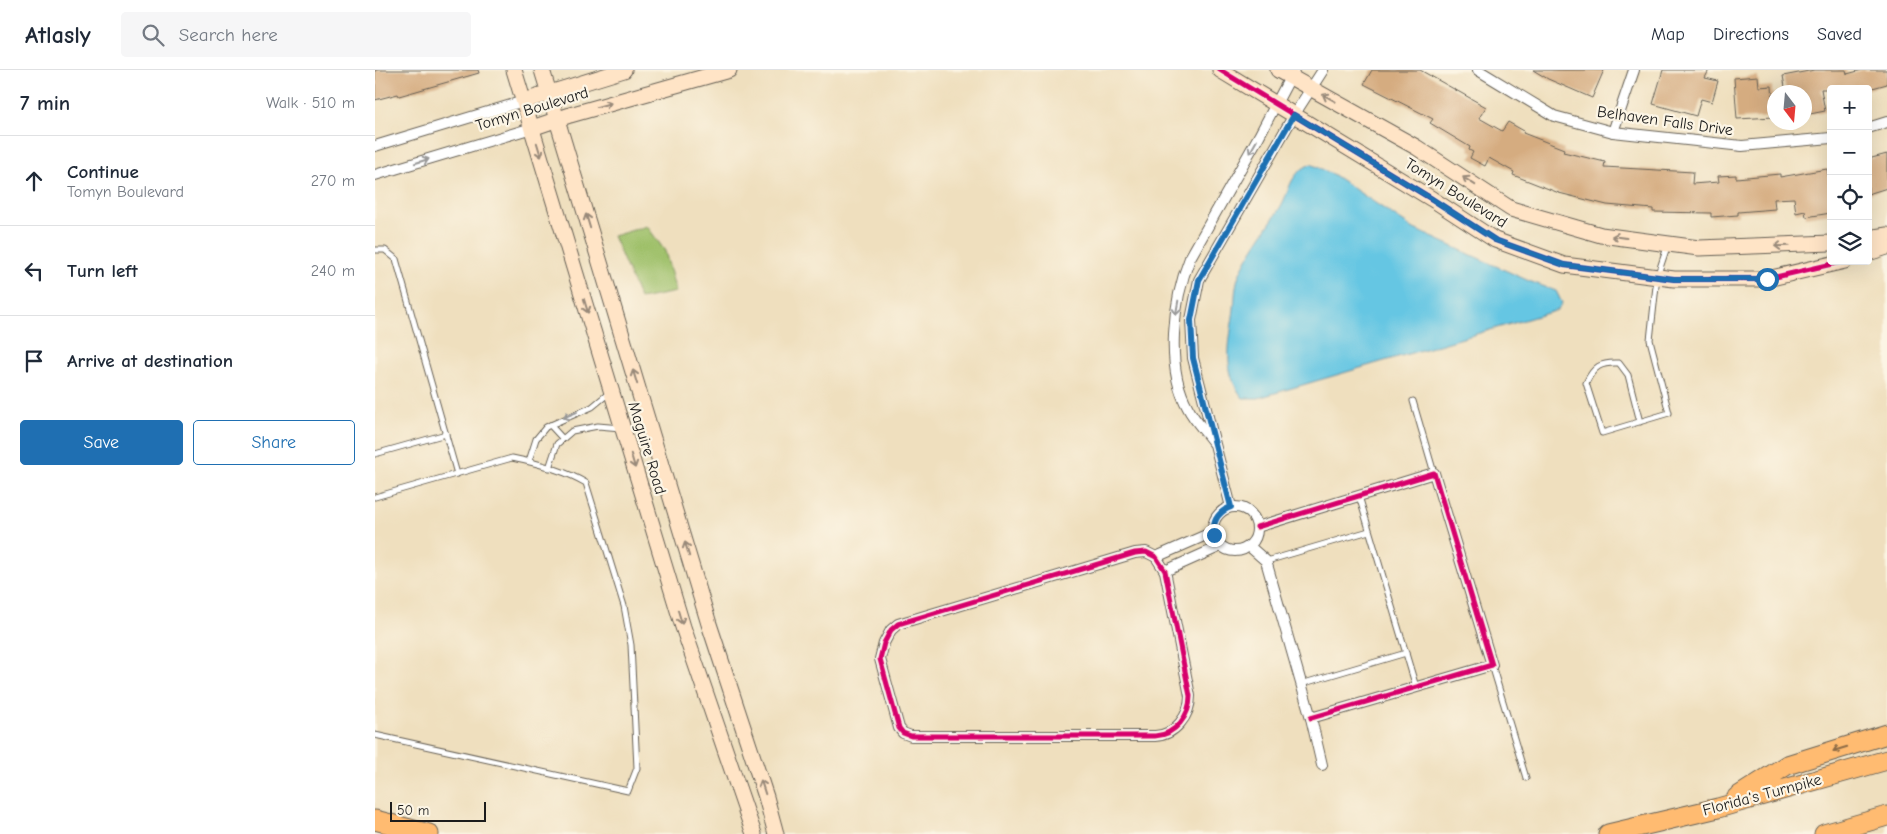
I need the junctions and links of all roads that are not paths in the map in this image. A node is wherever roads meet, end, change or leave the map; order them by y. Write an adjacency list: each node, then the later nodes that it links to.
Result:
1 (514, 70): 12 (street, Maguire Road)
2 (542, 70): 11 (street, Maguire Road)
3 (624, 70): 11 (street, Tomyn Boulevard)
4 (729, 70): 15 (street, Tomyn Boulevard, one-way to 4)
5 (1220, 70): 13 (street, Tomyn Boulevard)
6 (1323, 70): 10 (street)
7 (1478, 70): 19 (street, Belhaven Falls Drive)
8 (1634, 70): 19 (street)
9 (1287, 72): 10 (street, Tomyn Boulevard); 13 (street)
10 (1311, 88): 14 (street); 26 (street, Tomyn Boulevard, one-way to 10)
11 (549, 93): 12 (street, Tomyn Boulevard); 15 (street, Maguire Road)
12 (524, 101): 18 (street, Maguire Road); 21 (street, Tomyn Boulevard)
13 (1276, 104): 14 (street, Tomyn Boulevard); 31 (street, one-way to 31)
14 (1294, 115): 32 (street, Tomyn Boulevard); 33 (street)
15 (557, 119): 18 (street, Tomyn Boulevard); 73 (street, Maguire Road, one-way to 15)
16 (1887, 122): 17 (street)
17 (1872, 127)
18 (532, 128): 22 (street, Tomyn Boulevard, one-way to 18); 34 (street, Maguire Road, one-way to 34)
19 (1613, 132): 20 (street, Belhaven Falls Drive)
20 (1827, 138)
21 (375, 146)
22 (375, 176)
23 (1887, 235): 24 (street)
24 (1872, 237)
25 (1827, 243): 26 (street, Tomyn Boulevard, one-way to 26)
26 (1668, 244): 32 (lane)
27 (1887, 246): 29 (street)
28 (375, 250): 39 (lane)
29 (1872, 252)
30 (1828, 265): 32 (street, Tomyn Boulevard)
31 (1183, 274): 33 (street); 41 (street, one-way to 41)
32 (1657, 277): 36 (lane)
33 (1199, 280): 41 (street)
34 (611, 391): 37 (lane, one-way to 37); 38 (street, Maguire Road)
35 (1413, 401): 45 (lane)
36 (1640, 422): 36 (lane)
37 (549, 425): 40 (lane); 43 (lane)
38 (623, 428): 40 (lane); 72 (street, Maguire Road, one-way to 72)
39 (446, 434): 42 (lane); 46 (lane)
40 (563, 439): 44 (lane)
41 (1217, 448): 49 (street)
42 (375, 454)
43 (529, 461): 44 (lane); 46 (lane)
44 (549, 468): 64 (lane)
45 (1434, 473): 47 (street); 59 (street)
46 (457, 474): 48 (lane)
47 (1359, 496): 50 (street); 52 (lane)
48 (375, 497)
49 (1231, 507): 50 (street); 51 (street)
50 (1257, 527): 54 (street)
51 (1213, 532): 53 (street); 55 (street)
52 (1369, 532): 56 (lane); 58 (lane)
53 (1221, 546): 54 (street); 57 (street)
54 (1249, 546): 56 (street)
55 (1156, 557): 57 (street); 57 (street)
56 (1266, 562): 60 (street)
57 (1165, 571)
58 (1406, 653): 60 (lane); 61 (lane)
59 (1492, 665): 61 (street); 67 (lane)
60 (1301, 684): 62 (street)
61 (1416, 687): 62 (street)
62 (1311, 718): 66 (street)
63 (1887, 734): 68 (highway, one-way to 68)
64 (375, 735)
65 (1887, 760): 68 (highway, Florida's Turnpike)
66 (1322, 765)
67 (1526, 778)
68 (1718, 808): 74 (highway, Florida's Turnpike)
69 (1887, 816): 75 (highway)
70 (375, 820): 71 (highway)
71 (429, 834)
72 (754, 834)
73 (777, 834)
74 (1608, 834)
75 (1824, 834)

